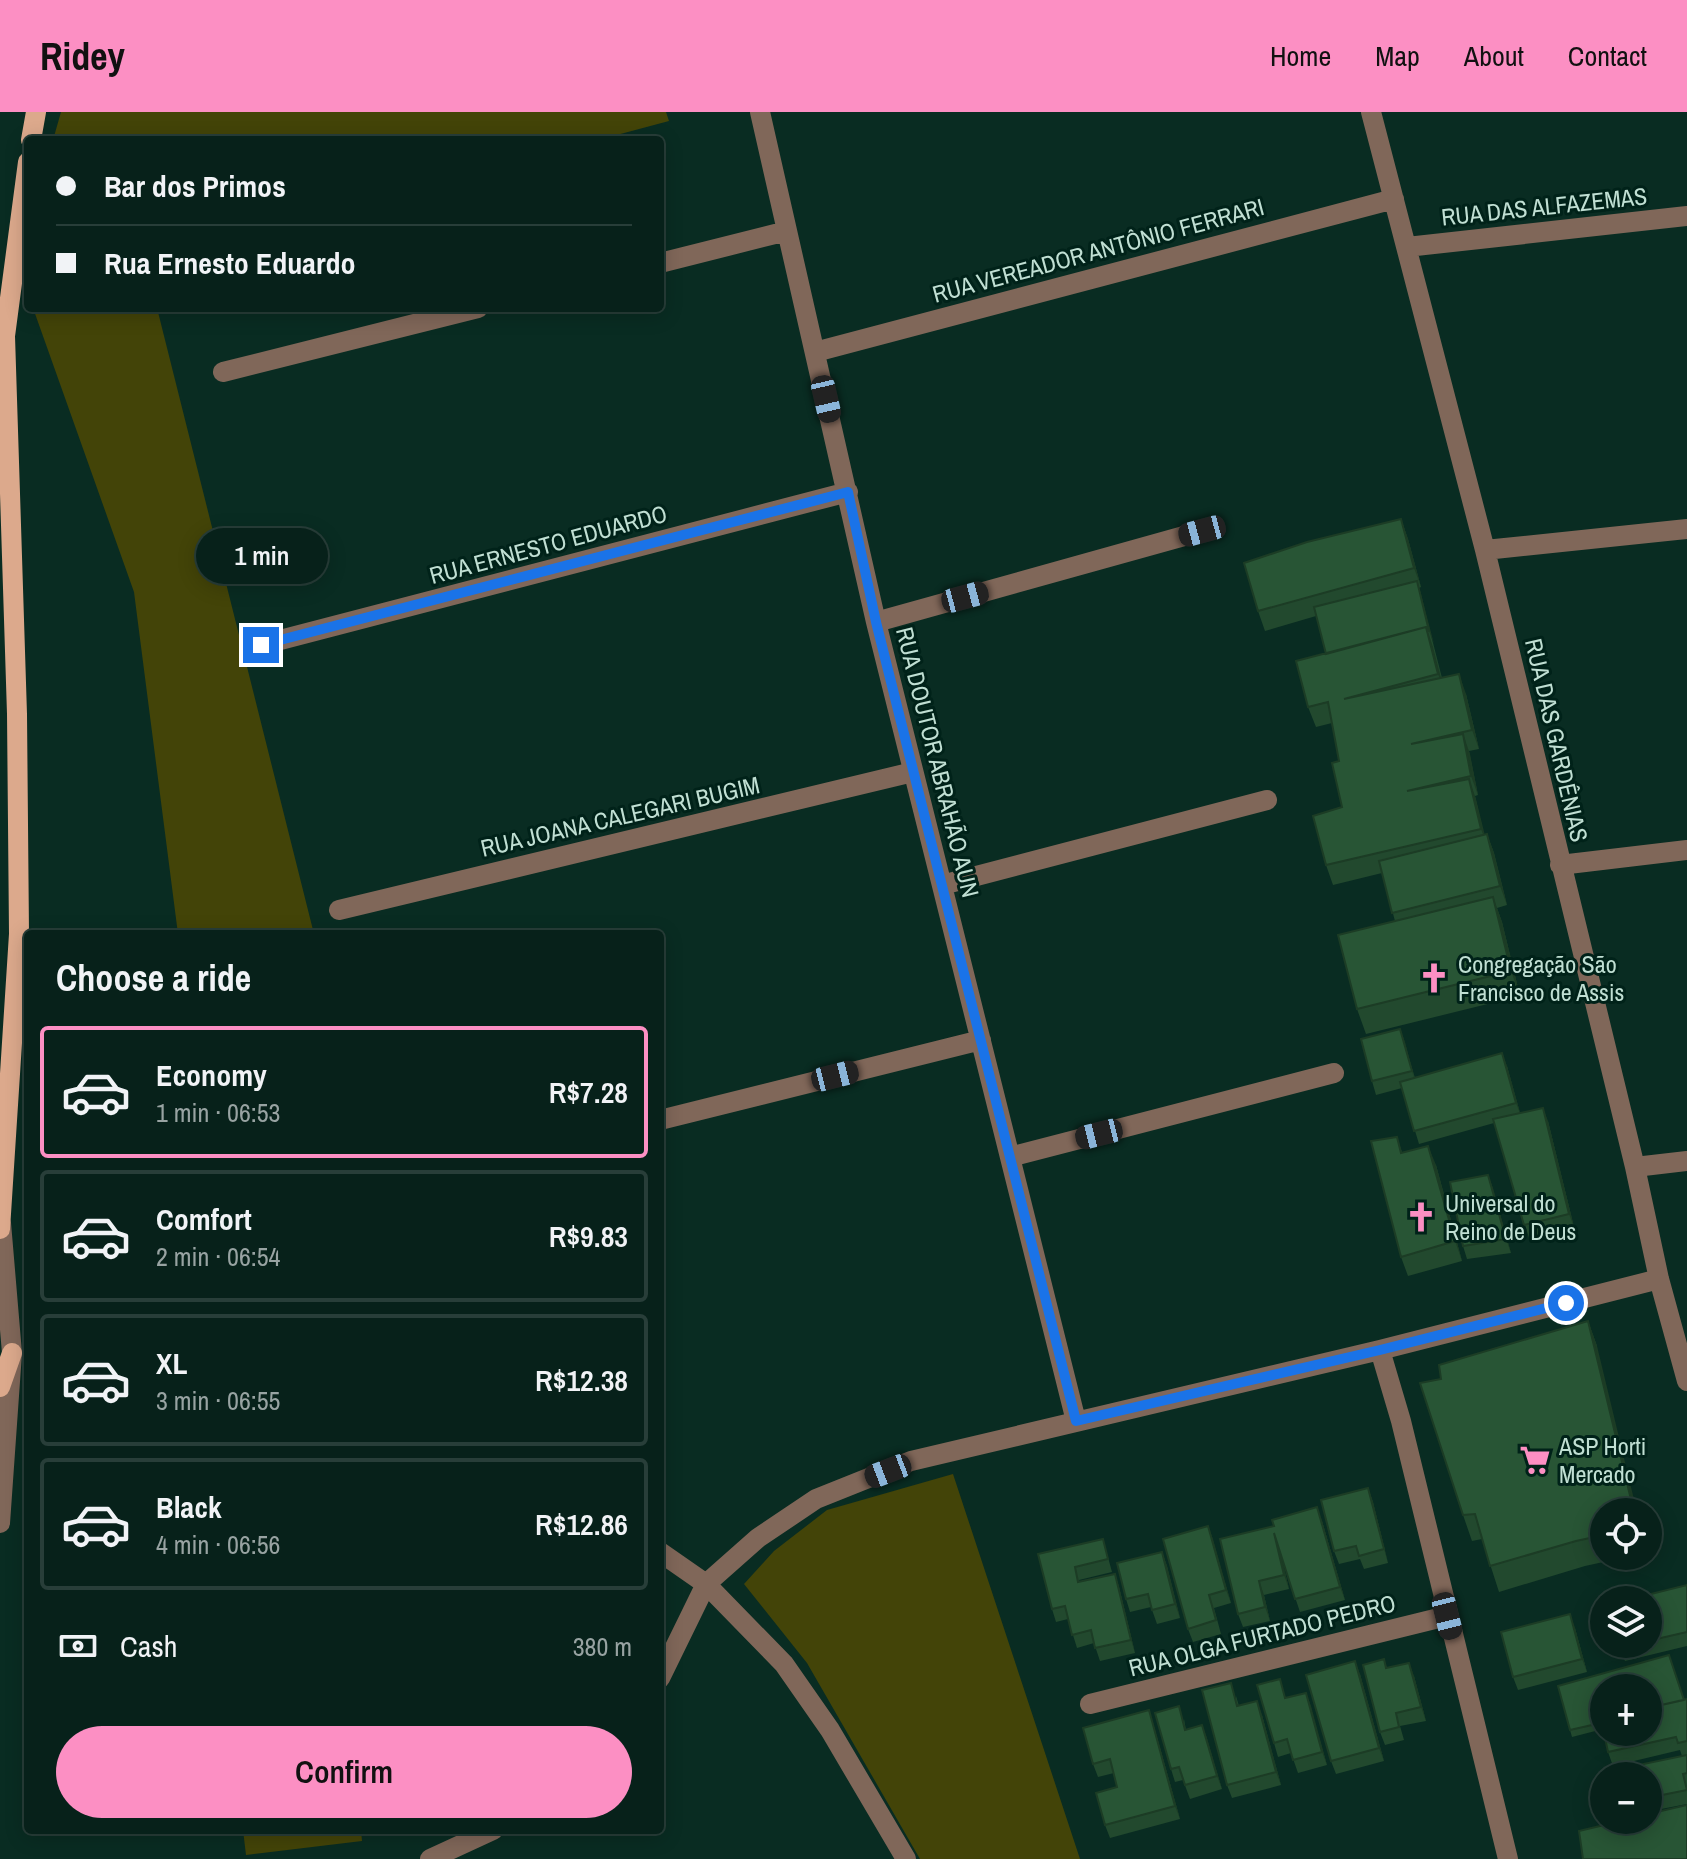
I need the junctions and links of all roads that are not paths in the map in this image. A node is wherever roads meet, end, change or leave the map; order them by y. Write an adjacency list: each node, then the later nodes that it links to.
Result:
1 (36, 112): 4 (main road)
2 (760, 112): 8 (street, RUA DOUTOR ABRAHÃO AUN)
3 (1371, 112): 6 (street, RUA DAS GARDÊNIAS)
4 (32, 136)
5 (24, 189): 12 (main road)
6 (1394, 199): 9 (street, RUA DAS GARDÊNIAS); 13 (street, RUA VEREADOR ANTÔNIO FERRARI)
7 (1687, 216): 9 (street, RUA DAS ALFAZEMAS)
8 (787, 231): 10 (street); 13 (street, RUA DOUTOR ABRAHÃO AUN)
9 (1407, 247): 18 (street, RUA DAS GARDÊNIAS)
10 (664, 262)
11 (462, 312): 14 (street)
12 (2, 336): 33 (main road)
13 (815, 352): 15 (street, RUA DOUTOR ABRAHÃO AUN)
14 (223, 372)
15 (848, 492): 19 (street, RUA DOUTOR ABRAHÃO AUN); 20 (street, RUA ERNESTO EDUARDO)
16 (1687, 529): 18 (street)
17 (1202, 531): 19 (street)
18 (1485, 550): 24 (street, RUA DAS GARDÊNIAS)
19 (876, 622): 21 (street, RUA DOUTOR ABRAHÃO AUN)
20 (261, 645)
21 (913, 772): 25 (street, RUA DOUTOR ABRAHÃO AUN); 26 (street, RUA JOANA CALEGARI BUGIM)
22 (1267, 800): 25 (street)
23 (1687, 850): 24 (street)
24 (1560, 865): 32 (street, RUA DAS GARDÊNIAS)
25 (942, 885): 27 (street, RUA DOUTOR ABRAHÃO AUN)
26 (339, 910)
27 (981, 1040): 29 (street); 30 (street, RUA DOUTOR ABRAHÃO AUN)
28 (1334, 1073): 30 (street)
29 (664, 1119)
30 (1010, 1157): 39 (street, RUA DOUTOR ABRAHÃO AUN)
31 (1687, 1161): 32 (street)
32 (1635, 1167): 34 (street, RUA DAS GARDÊNIAS)
33 (1, 1226): 36 (street)
34 (1659, 1279): 35 (street); 37 (street, RUA DAS GARDÊNIAS)
35 (1380, 1350): 39 (street); 43 (street)
36 (12, 1353): 38 (main road); 40 (street)
37 (1687, 1381)
38 (0, 1387)
39 (1076, 1421): 42 (street)
40 (0, 1523)
41 (664, 1555): 42 (street)
42 (706, 1584): 44 (street); 48 (street)
43 (1447, 1616): 45 (street, RUA OLGA FURTADO PEDRO); 49 (street)
44 (664, 1670)
45 (1090, 1704)
46 (484, 1834): 47 (street)
47 (430, 1859)
48 (906, 1859)
49 (1508, 1859)

